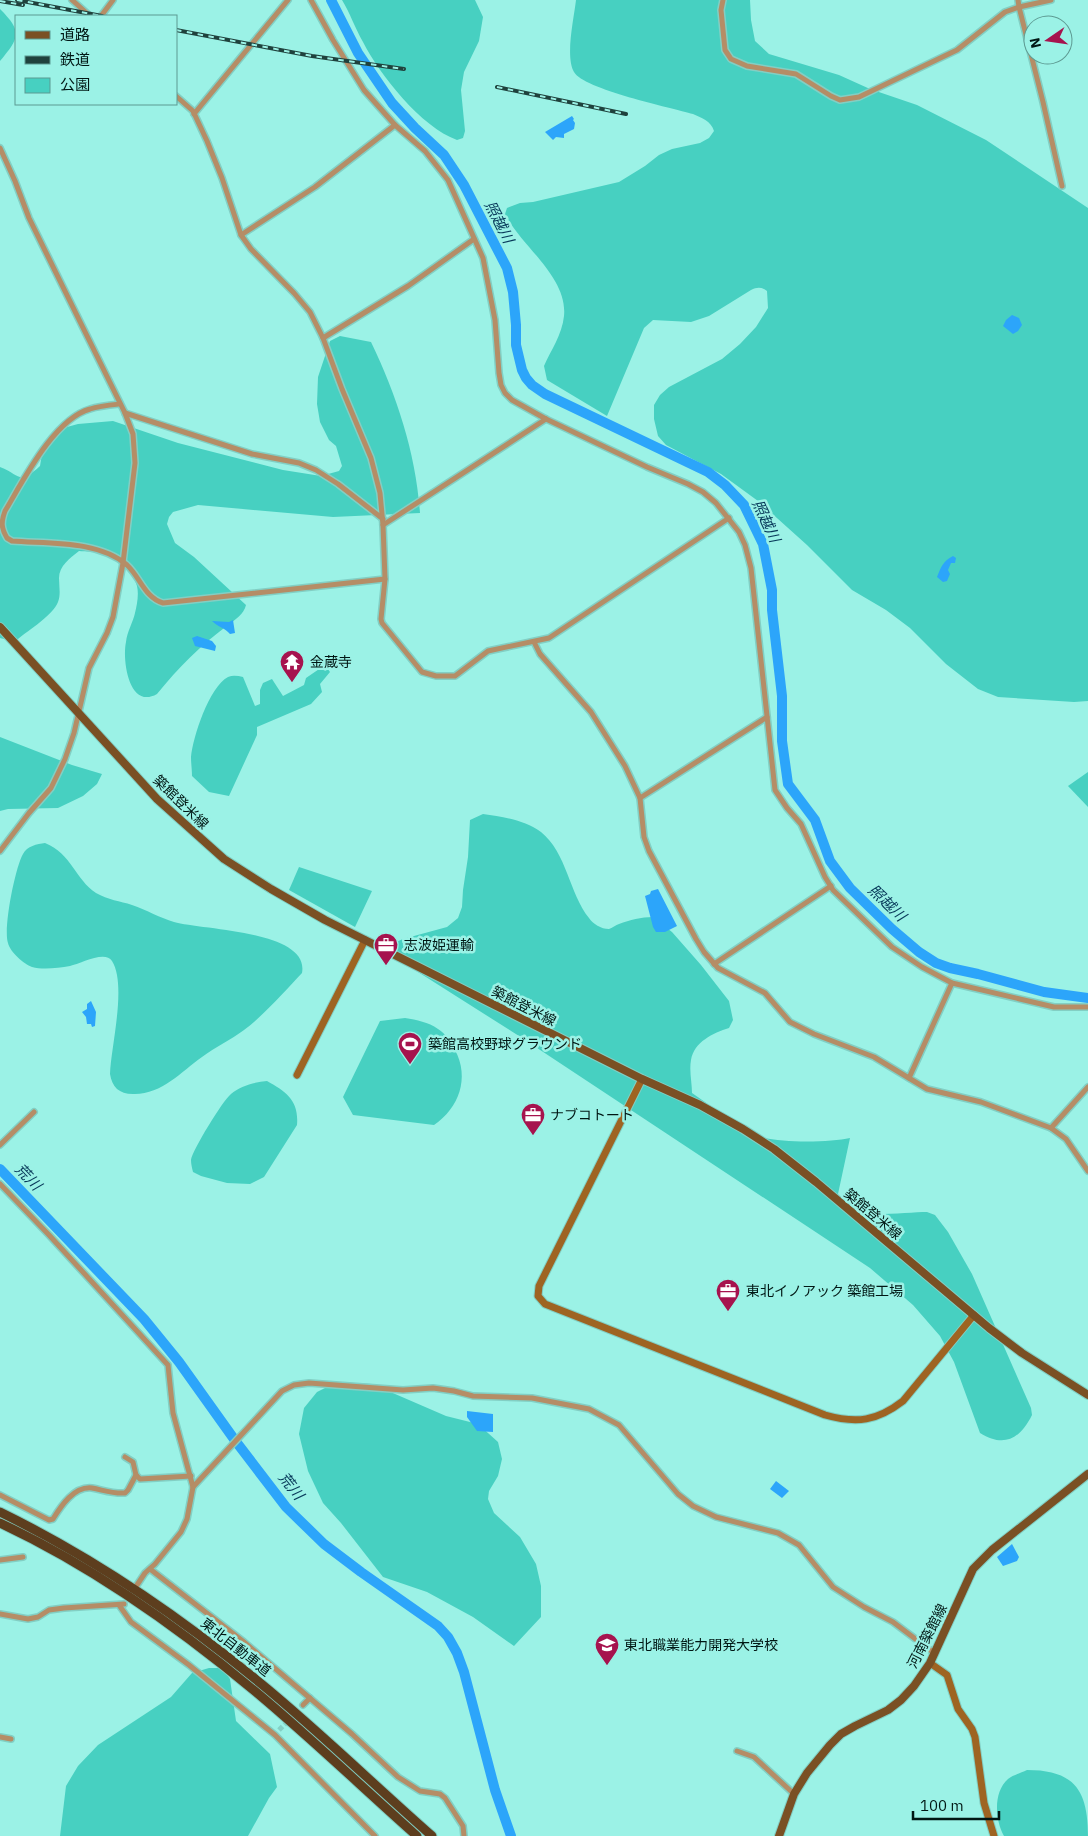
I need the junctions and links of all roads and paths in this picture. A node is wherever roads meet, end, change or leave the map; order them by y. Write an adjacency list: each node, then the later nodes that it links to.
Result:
1 (72, 0): 9 (street)
2 (114, 0): 10 (street)
3 (288, 0): 12 (street)
4 (311, 0): 13 (street)
5 (723, 0): 8 (street)
6 (1018, 0): 8 (street)
7 (1051, 0): 8 (street)
8 (1018, 7): 15 (street)
9 (89, 15)
10 (102, 15)
11 (178, 98): 12 (street)
12 (194, 114): 16 (street)
13 (395, 124): 16 (street); 17 (street)
14 (0, 148): 19 (street)
15 (1062, 186)
16 (241, 235): 18 (street)
17 (474, 239): 18 (street); 21 (street)
18 (323, 338): 23 (street)
19 (120, 404): 20 (street); 24 (street)
20 (125, 413): 23 (street); 24 (street)
21 (546, 419): 22 (street); 23 (street)
22 (729, 518): 27 (street); 29 (street)
23 (383, 522): 25 (street)
24 (123, 563): 25 (street); 28 (street)
25 (385, 579): 27 (street)
26 (0, 627): 28 (main road, 築館登米線)
27 (534, 642): 30 (street)
28 (78, 714): 31 (street); 33 (main road, 築館登米線)
29 (767, 718): 30 (street); 32 (street)
30 (640, 798): 34 (street)
31 (0, 851)
32 (831, 886): 34 (street); 35 (street)
33 (365, 940): 37 (street); 39 (main road, 築館登米線)
34 (714, 964): 38 (street)
35 (952, 983): 36 (street); 38 (street)
36 (1088, 1007)
37 (297, 1074)
38 (909, 1078): 42 (street)
39 (642, 1079): 46 (main road, 築館登米線); 46 (street)
40 (1088, 1086): 42 (street)
41 (34, 1112): 43 (street)
42 (1050, 1128): 44 (street)
43 (0, 1145)
44 (1088, 1171)
45 (0, 1184): 51 (street)
46 (974, 1315): 47 (main road, 築館登米線)
47 (1088, 1395)
48 (125, 1457): 50 (street)
49 (1088, 1474): 61 (main road, 河南築館線)
50 (136, 1475): 51 (street); 53 (street)
51 (191, 1476): 52 (street)
52 (194, 1485): 58 (street); 61 (street)
53 (0, 1495)
54 (0, 1512): 73 (highway, 東北自動車道)
55 (0, 1523): 72 (highway, 東北自動車道)
56 (23, 1557): 57 (street)
57 (0, 1560)
58 (150, 1569): 59 (street); 63 (street)
59 (136, 1585)
60 (0, 1614): 66 (street)
61 (934, 1653): 62 (main road, 河南築館線)
62 (930, 1663): 70 (main road, 河南築館線); 76 (street)
63 (310, 1698): 64 (street); 74 (street)
64 (303, 1705)
65 (279, 1730): 66 (street)
66 (275, 1735): 71 (street)
67 (0, 1736): 68 (street)
68 (11, 1739)
69 (737, 1751): 70 (street)
70 (794, 1794): 75 (main road, 河南築館線)
71 (375, 1836)
72 (417, 1836)
73 (432, 1836)
74 (464, 1836)
75 (780, 1836)
76 (994, 1836)

